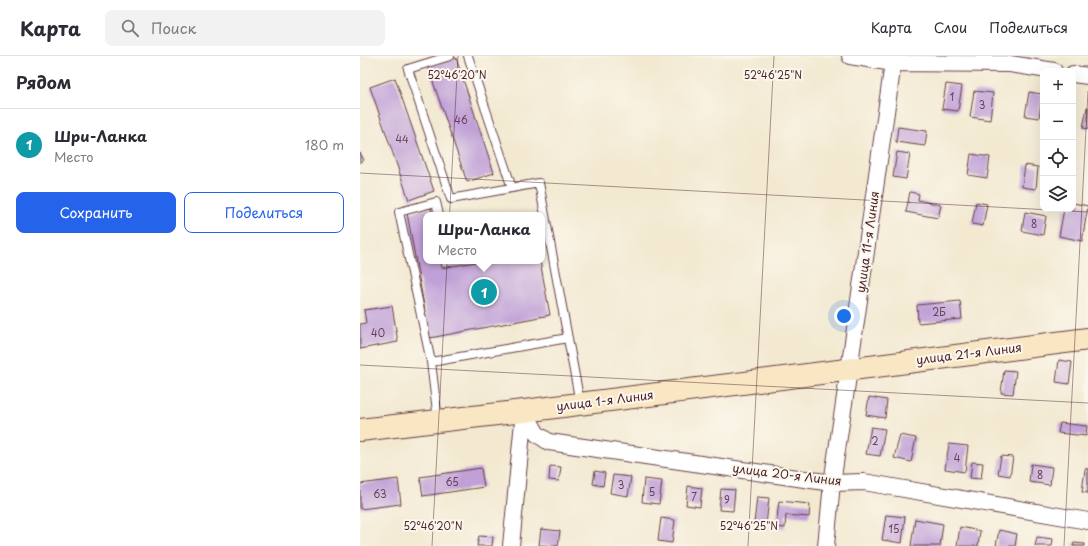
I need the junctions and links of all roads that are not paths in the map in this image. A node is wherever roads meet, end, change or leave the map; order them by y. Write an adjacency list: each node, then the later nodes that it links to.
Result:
1 (450, 56): 8 (lane)
2 (468, 56): 8 (lane)
3 (850, 56): 4 (street)
4 (893, 60): 5 (street); 15 (street, улица 11-я Линия)
5 (1040, 69)
6 (1076, 74): 7 (street)
7 (1088, 76)
8 (512, 188): 10 (lane)
9 (438, 212): 14 (lane)
10 (543, 212)
11 (545, 226): 12 (lane)
12 (568, 338): 14 (lane); 16 (lane)
13 (1088, 339): 15 (main road, улица 21-я Линия)
14 (431, 362): 18 (lane)
15 (850, 370): 16 (main road, улица 1-я Линия); 20 (street, улица 11-я Линия)
16 (580, 404): 17 (main road, улица 1-я Линия)
17 (524, 411): 18 (main road, улица 1-я Линия); 20 (street, улица 20-я Линия); 22 (street)
18 (438, 421): 19 (main road, улица 1-я Линия)
19 (360, 430)
20 (832, 483): 21 (street, улица 20-я Линия); 23 (street, улица 11-я Линия)
21 (1088, 521)
22 (511, 546)
23 (826, 546)

